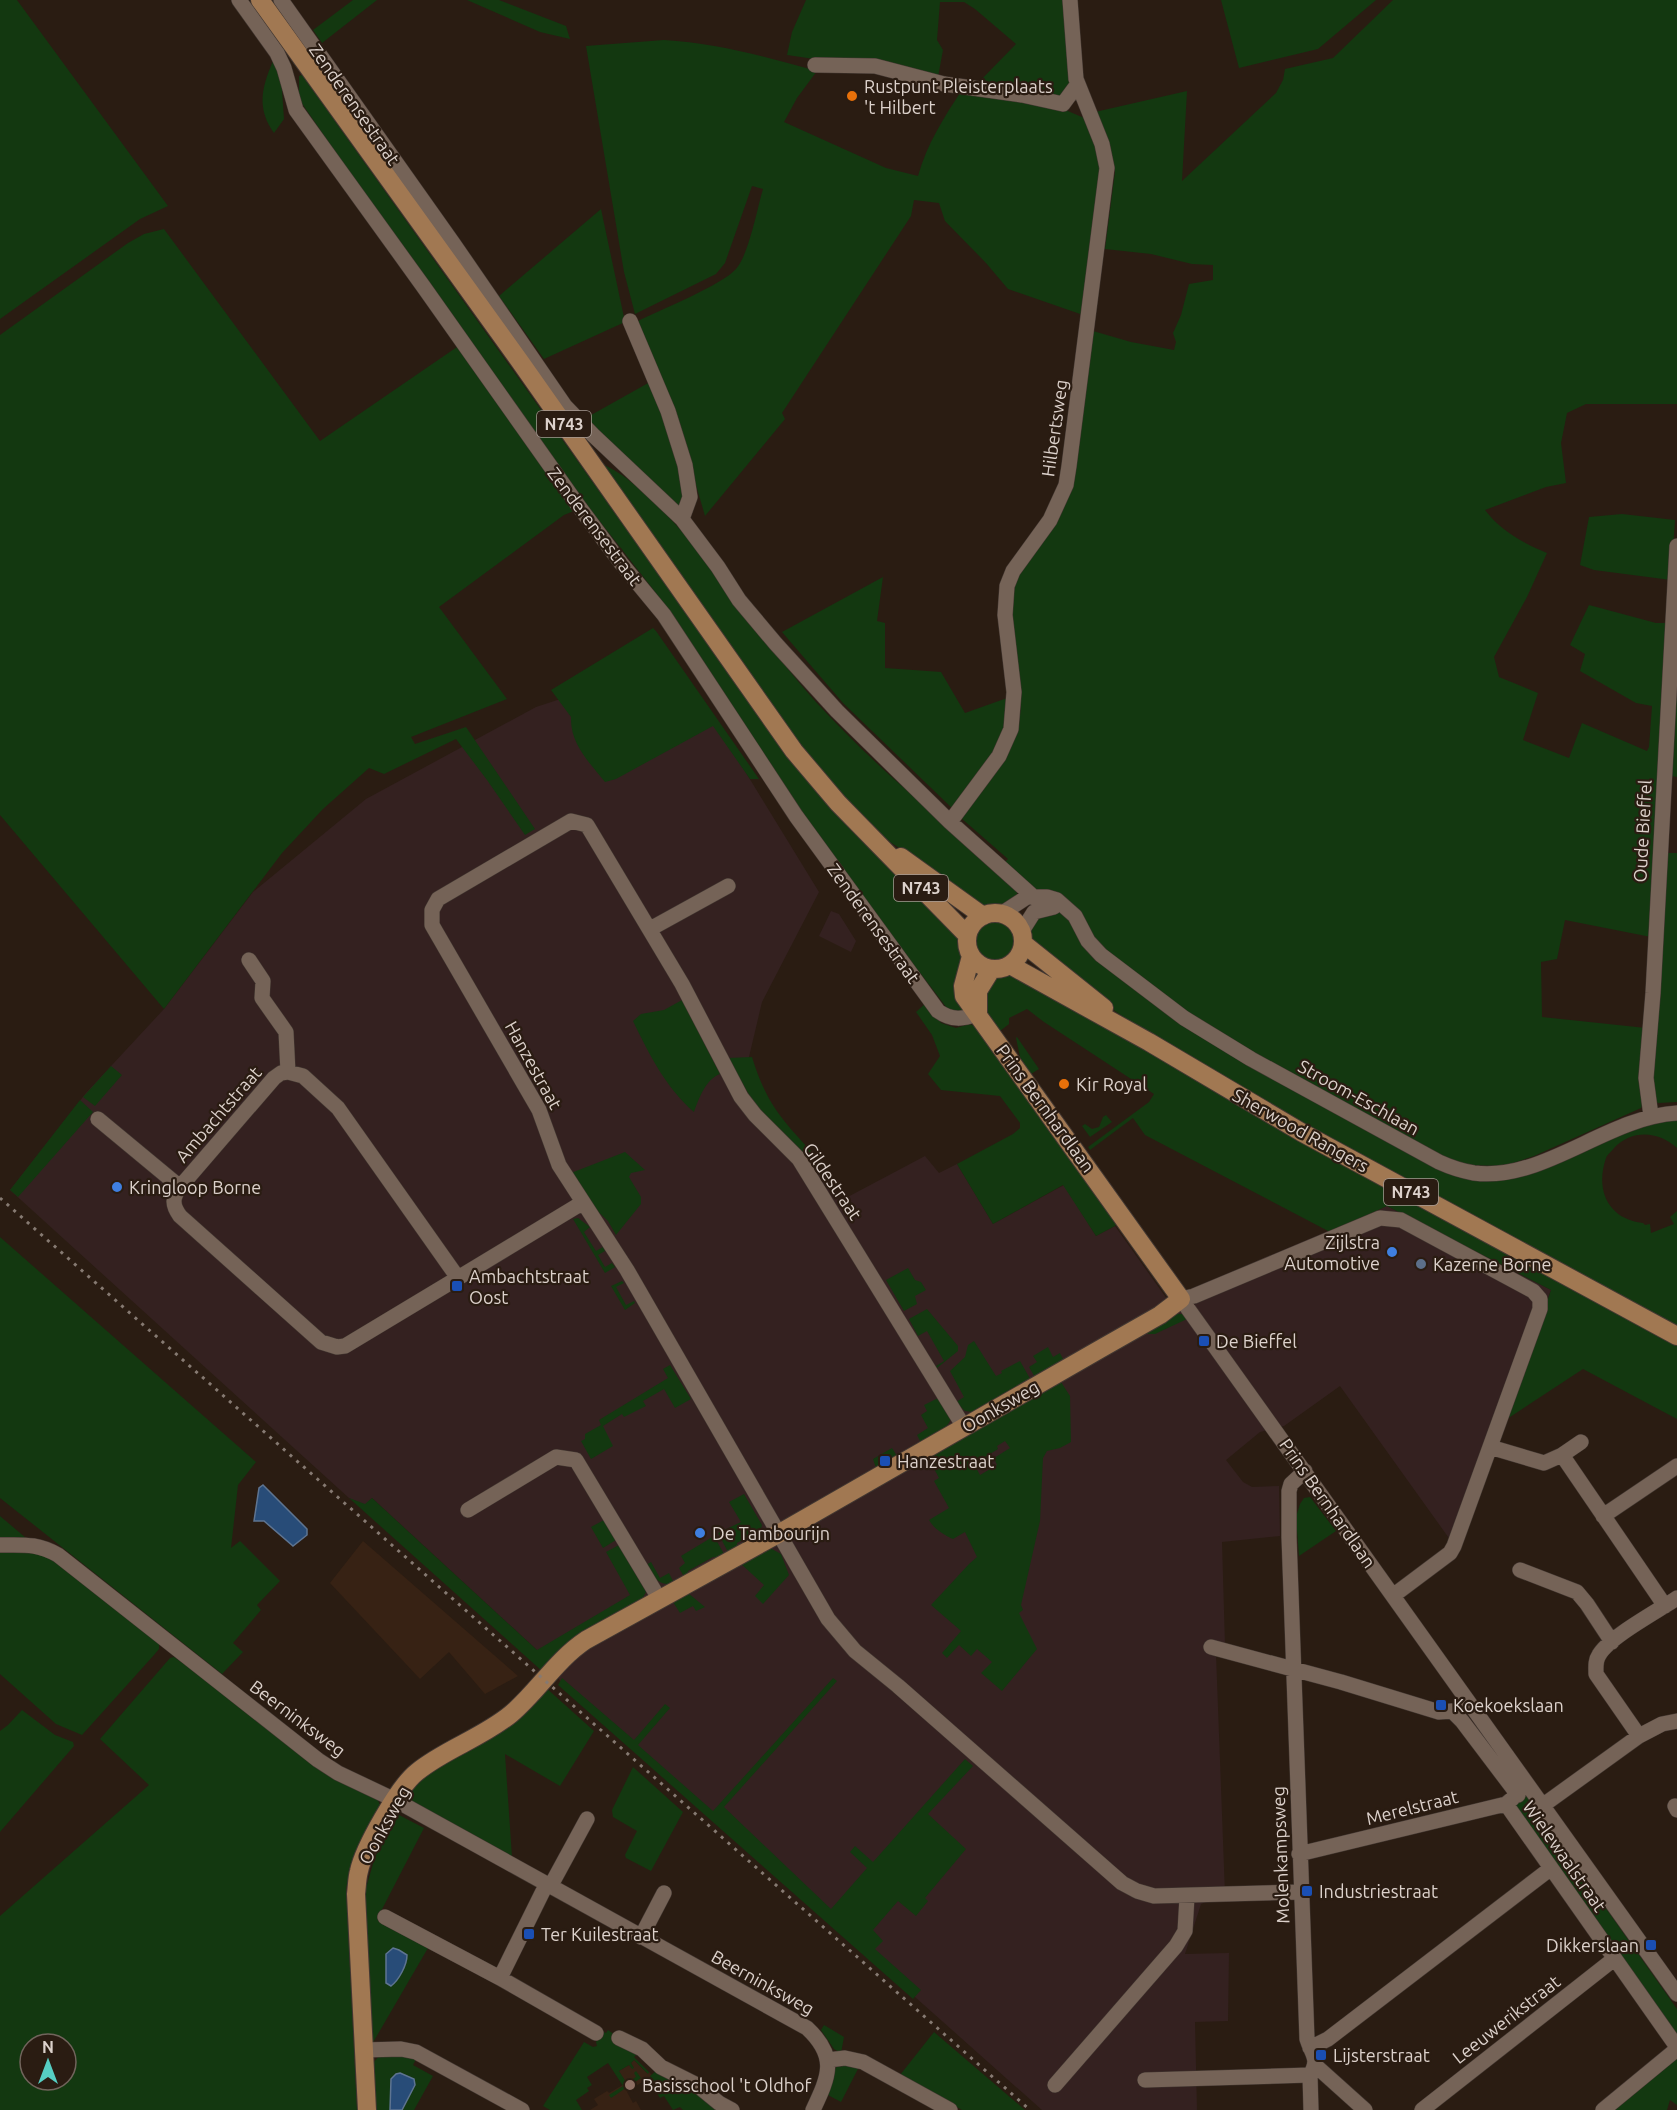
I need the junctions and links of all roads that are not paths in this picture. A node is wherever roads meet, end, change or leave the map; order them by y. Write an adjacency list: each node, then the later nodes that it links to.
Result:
1 (239, 0): 28 (street, Zenderensestraat)
2 (260, 0): 14 (main road, Zenderensestraat / N743)
3 (281, 0): 10 (street, Zenderensestraat)
4 (1070, 0): 6 (street, Hilbertsweg)
5 (815, 65): 7 (street)
6 (1077, 86): 7 (street); 8 (street, Hilbertsweg)
7 (1063, 104): 8 (street)
8 (1090, 117): 12 (street, Hilbertsweg)
9 (630, 321): 10 (street)
10 (681, 519): 12 (street, Zenderensestraat)
11 (1677, 546): 32 (street, Oude Bieffel)
12 (950, 822): 16 (street, Zenderensestraat)
13 (567, 823): 21 (street, Gildestraat); 35 (street, Hanzestraat)
14 (876, 840): 20 (main road, Zenderensestraat / N743); 22 (main road, Zenderensestraat / N743)
15 (728, 886): 21 (street)
16 (1033, 896): 17 (street, Zenderensestraat); 18 (street, Stroom-Eschlaan); 19 (street)
17 (1046, 908): 18 (street); 23 (street)
18 (1068, 910): 32 (street, Stroom-Eschlaan)
19 (1001, 914): 20 (main road); 23 (main road, N743)
20 (983, 916): 22 (main road)
21 (650, 928): 39 (street, Gildestraat)
22 (967, 935): 24 (main road)
23 (1023, 938): 26 (main road); 29 (main road, Sherwood Rangers / N743)
24 (971, 956): 27 (main road); 28 (main road, Prins Bernhardlaan)
25 (249, 960): 30 (street)
26 (1010, 965): 27 (main road); 29 (main road, Sherwood Rangers / N743)
27 (991, 970): 28 (main road)
28 (978, 1014): 37 (main road, Prins Bernhardlaan)
29 (1149, 1042): 38 (main road, Sherwood Rangers / N743)
30 (288, 1072): 34 (street, Ambachtstraat); 36 (street, Ambachtstraat)
31 (1677, 1113): 32 (street, Stroom-Eschlaan)
32 (1651, 1116)
33 (98, 1119): 34 (street)
34 (180, 1187): 36 (street, Ambachtstraat)
35 (582, 1203): 36 (street, Ambachtstraat); 47 (street, Hanzestraat)
36 (458, 1278)
37 (1181, 1299): 39 (main road, Oonksweg); 41 (street); 44 (street, Prins Bernhardlaan)
38 (1677, 1336)
39 (964, 1427): 47 (main road, Oonksweg)
40 (1581, 1442): 42 (street)
41 (1490, 1448): 42 (street); 50 (street)
42 (1562, 1455): 46 (street)
43 (1677, 1466): 46 (street)
44 (1305, 1471): 50 (street, Prins Bernhardlaan); 55 (street, Molenkampsweg)
45 (468, 1510): 51 (street)
46 (1604, 1516): 52 (street)
47 (778, 1534): 51 (main road, Oonksweg); 69 (street)
48 (0, 1545): 61 (street, Beerninksweg)
49 (1520, 1570): 53 (street)
50 (1394, 1595): 56 (street, Prins Bernhardlaan)
51 (660, 1600): 61 (main road, Oonksweg)
52 (1671, 1602): 53 (street)
53 (1612, 1642): 59 (street)
54 (1211, 1647): 55 (street)
55 (1294, 1669): 57 (street); 64 (street, Molenkampsweg)
56 (1465, 1697): 57 (street); 60 (street, Prins Bernhardlaan)
57 (1452, 1711): 60 (street)
58 (1677, 1721): 59 (street)
59 (1639, 1736): 62 (street)
60 (1517, 1795): 62 (street, Prins Bernhardlaan); 64 (street, Merelstraat); 65 (street, Wielewaalstraat)
61 (395, 1800): 66 (street, Beerninksweg); 79 (main road, Oonksweg)
62 (1542, 1806): 74 (street, Prins Bernhardlaan)
63 (587, 1819): 66 (street)
64 (1299, 1854): 67 (street, Molenkampsweg)
65 (1550, 1869): 72 (street, Wielewaalstraat); 77 (street)
66 (548, 1886): 71 (street, Beerninksweg); 73 (street)
67 (1300, 1892): 69 (street); 77 (street, Molenkampsweg)
68 (664, 1893): 71 (street)
69 (1187, 1897): 83 (street)
70 (385, 1917): 73 (street)
71 (641, 1937): 80 (street, Beerninksweg)
72 (1614, 1959): 78 (street, Wielewaalstraat); 91 (street, Leeuwerikstraat)
73 (500, 1978): 75 (street)
74 (1677, 1994)
75 (597, 2033)
76 (619, 2038): 86 (street)
77 (1310, 2048): 81 (street, Molenkampsweg)
78 (1677, 2048): 92 (street)
79 (363, 2050): 84 (main road, Oonksweg); 85 (street)
80 (828, 2060): 87 (street); 88 (street)
81 (1313, 2071): 82 (street); 89 (street); 90 (street)
82 (1146, 2080)
83 (1055, 2085)
84 (367, 2110)
85 (522, 2110)
86 (732, 2110)
87 (813, 2110)
88 (950, 2110)
89 (1311, 2110)
90 (1365, 2110)
91 (1422, 2110)
92 (1604, 2110)

